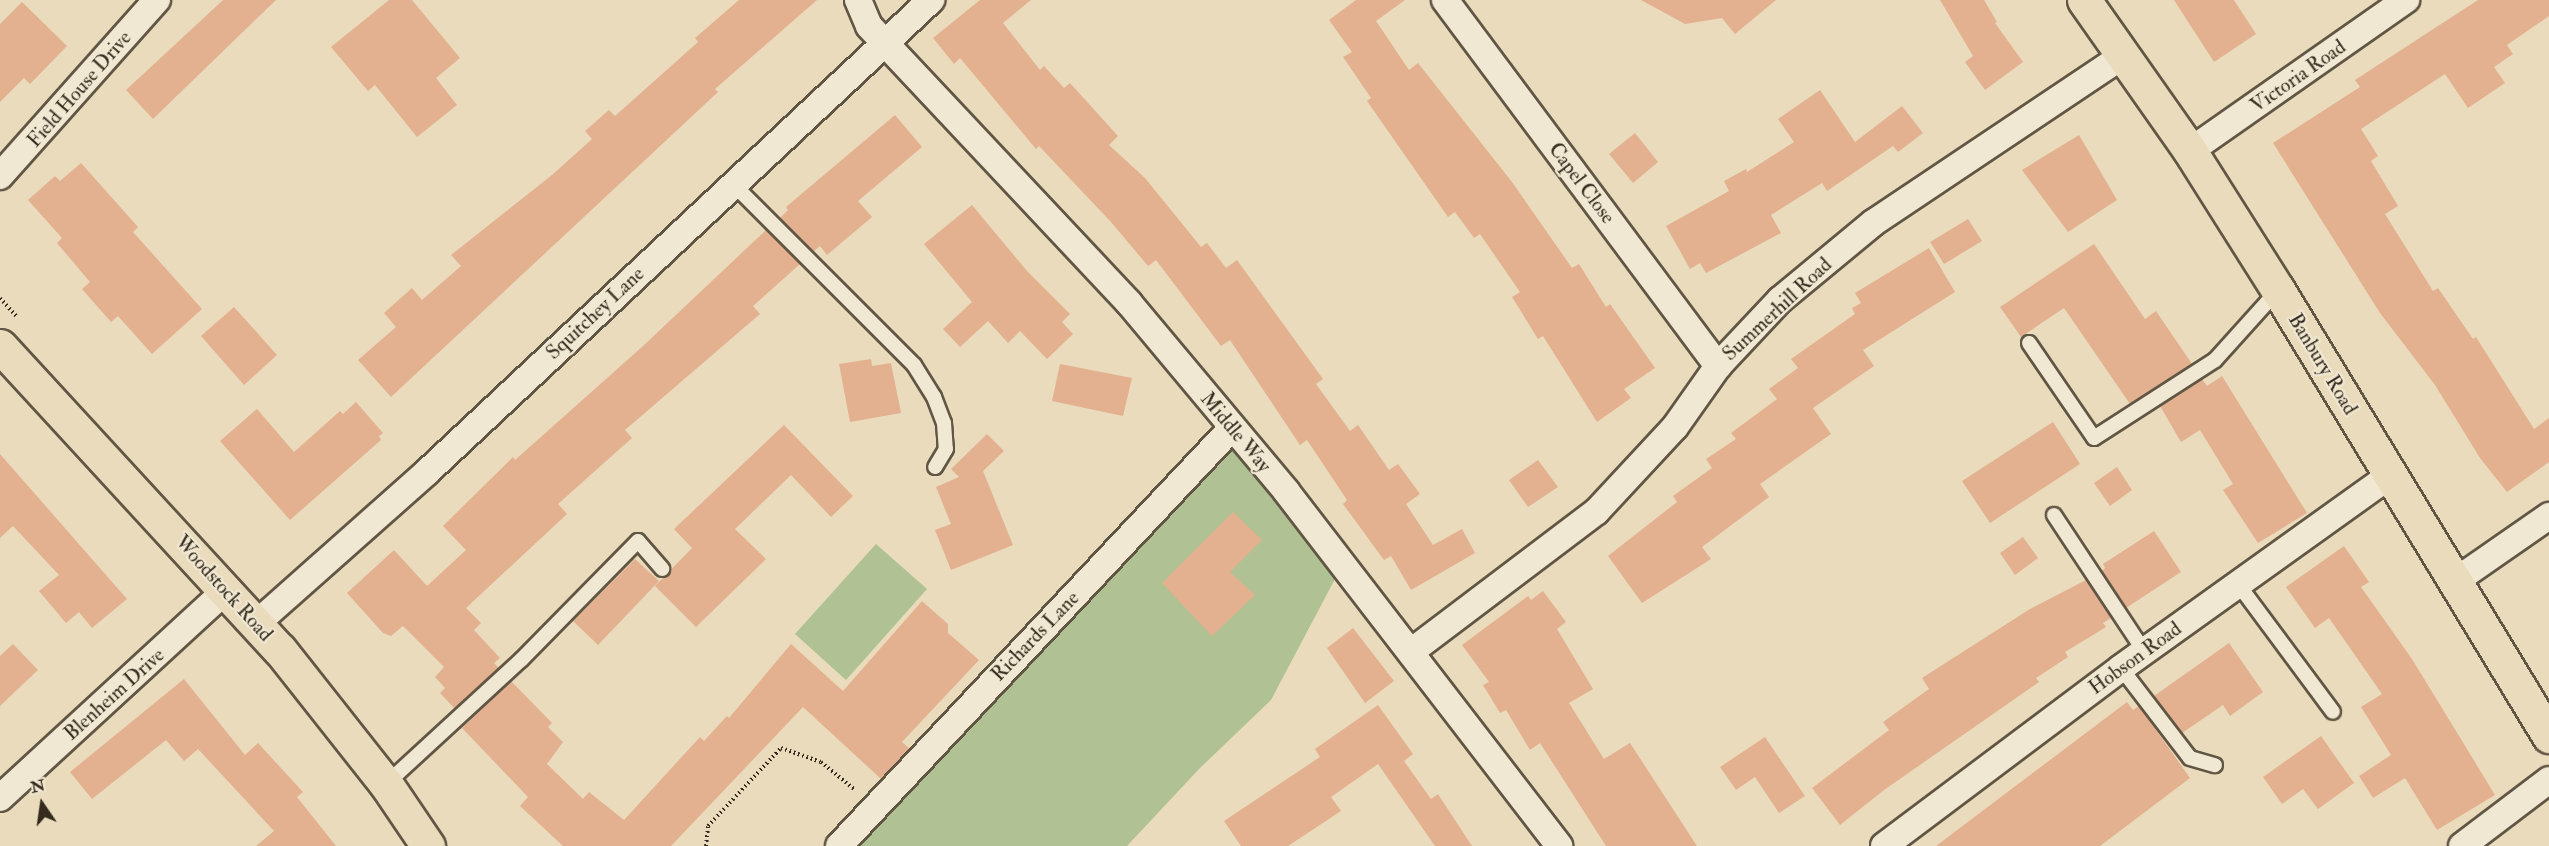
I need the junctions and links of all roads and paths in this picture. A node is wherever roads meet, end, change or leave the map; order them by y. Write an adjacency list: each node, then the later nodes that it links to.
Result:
1 (157, 0): 10 (street, Field House Drive)
2 (858, 0): 7 (street, Middle Way)
3 (931, 0): 7 (street, Squitchey Lane)
4 (1445, 0): 15 (street, Capel Close)
5 (2084, 0): 8 (main road, Banbury Road)
6 (2406, 0): 9 (street, Victoria Road)
7 (885, 42): 11 (street, Squitchey Lane); 16 (street, Middle Way)
8 (2124, 55): 9 (main road, Banbury Road); 15 (street, Summerhill Road)
9 (2190, 151): 12 (main road, Banbury Road)
10 (0, 176)
11 (733, 184): 17 (lane); 25 (street, Squitchey Lane)
12 (2278, 290): 13 (lane); 18 (main road, Banbury Road)
13 (2029, 343)
14 (0, 346): 24 (main road, Woodstock Road)
15 (1718, 366): 26 (street, Summerhill Road)
16 (1232, 428): 26 (street, Middle Way); 35 (street, Richards Lane)
17 (934, 467)
18 (2391, 475): 22 (main road, Banbury Road); 23 (street, Hobson Road)
19 (2055, 515): 27 (lane)
20 (2549, 516): 22 (street)
21 (662, 569): 33 (lane)
22 (2454, 582): 30 (main road, Banbury Road)
23 (2238, 584): 27 (street, Hobson Road); 29 (lane)
24 (227, 589): 25 (main road, Woodstock Road); 34 (street, Blenheim Drive)
25 (256, 623): 33 (main road, Woodstock Road)
26 (1412, 651): 39 (street, Middle Way)
27 (2144, 651): 28 (street, Hobson Road)
28 (2121, 668): 31 (lane); 40 (street, Hobson Road)
29 (2333, 712)
30 (2549, 736)
31 (2215, 765)
32 (2549, 780): 41 (street)
33 (386, 784): 36 (main road, Woodstock Road)
34 (0, 798)
35 (874, 805): 37 (path); 38 (street, Richards Lane)
36 (428, 846)
37 (706, 846)
38 (839, 846)
39 (1559, 846)
40 (1884, 846)
41 (2462, 846)

